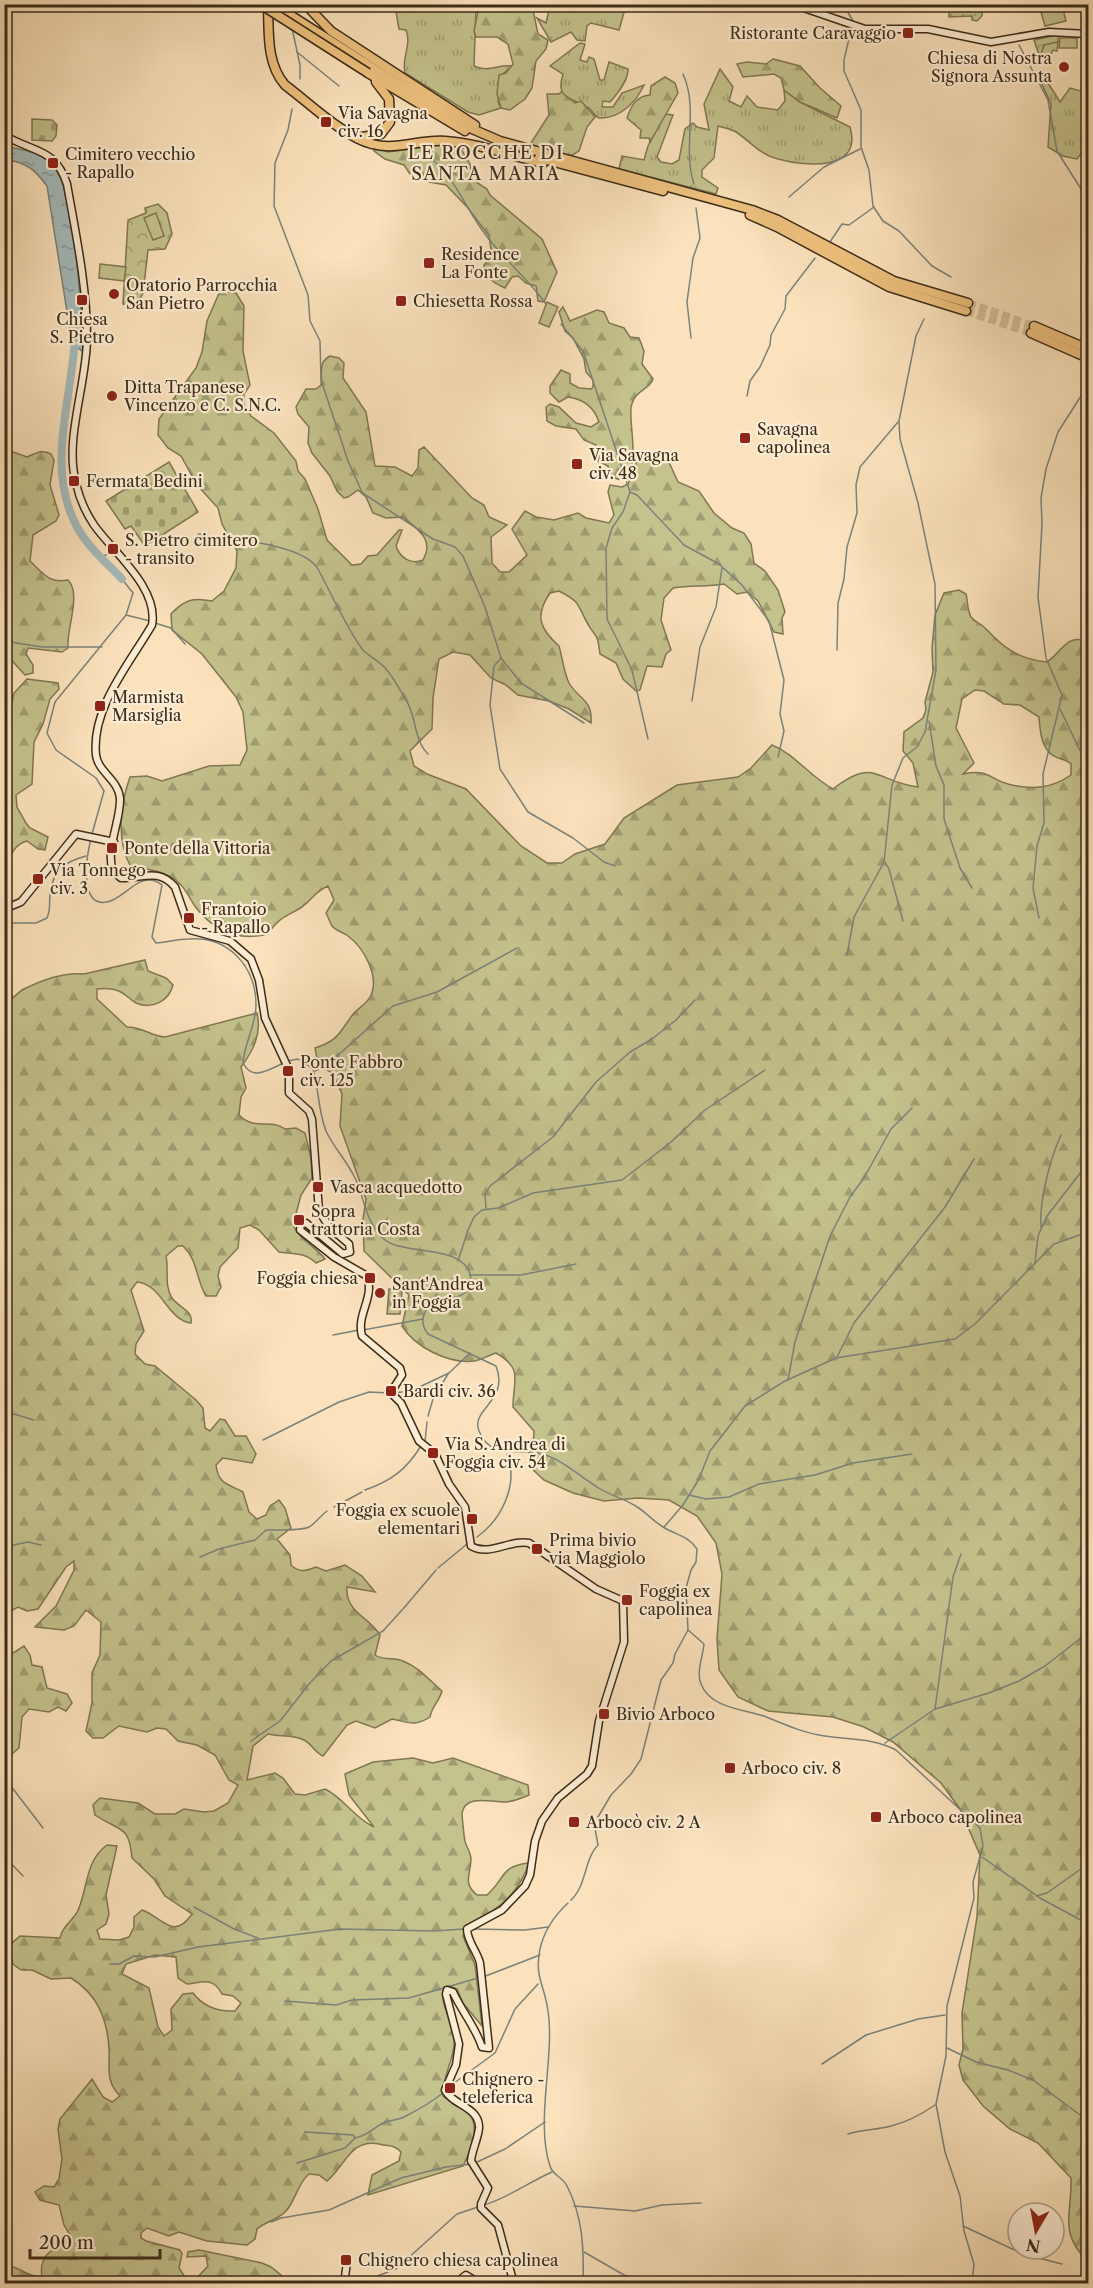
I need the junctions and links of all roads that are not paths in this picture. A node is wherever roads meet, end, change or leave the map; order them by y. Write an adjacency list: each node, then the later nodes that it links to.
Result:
1 (9, 4): 6 (street)
2 (260, 4): 8 (highway, bridge)
3 (270, 4): 8 (highway); 10 (highway); 11 (highway)
4 (305, 4): 10 (highway)
5 (792, 4): 7 (street)
6 (4, 16)
7 (1089, 34)
8 (368, 73): 11 (highway)
9 (4, 135): 16 (street)
10 (510, 144): 11 (highway)
11 (567, 167)
12 (1033, 330): 13 (highway)
13 (1075, 347): 14 (highway); 15 (highway)
14 (1089, 349)
15 (1089, 358)
16 (111, 842): 17 (street); 22 (street)
17 (4, 909)
18 (347, 2262): 19 (street)
19 (349, 2283)
20 (465, 2283): 21 (street)
21 (481, 2283)
22 (513, 2283)

